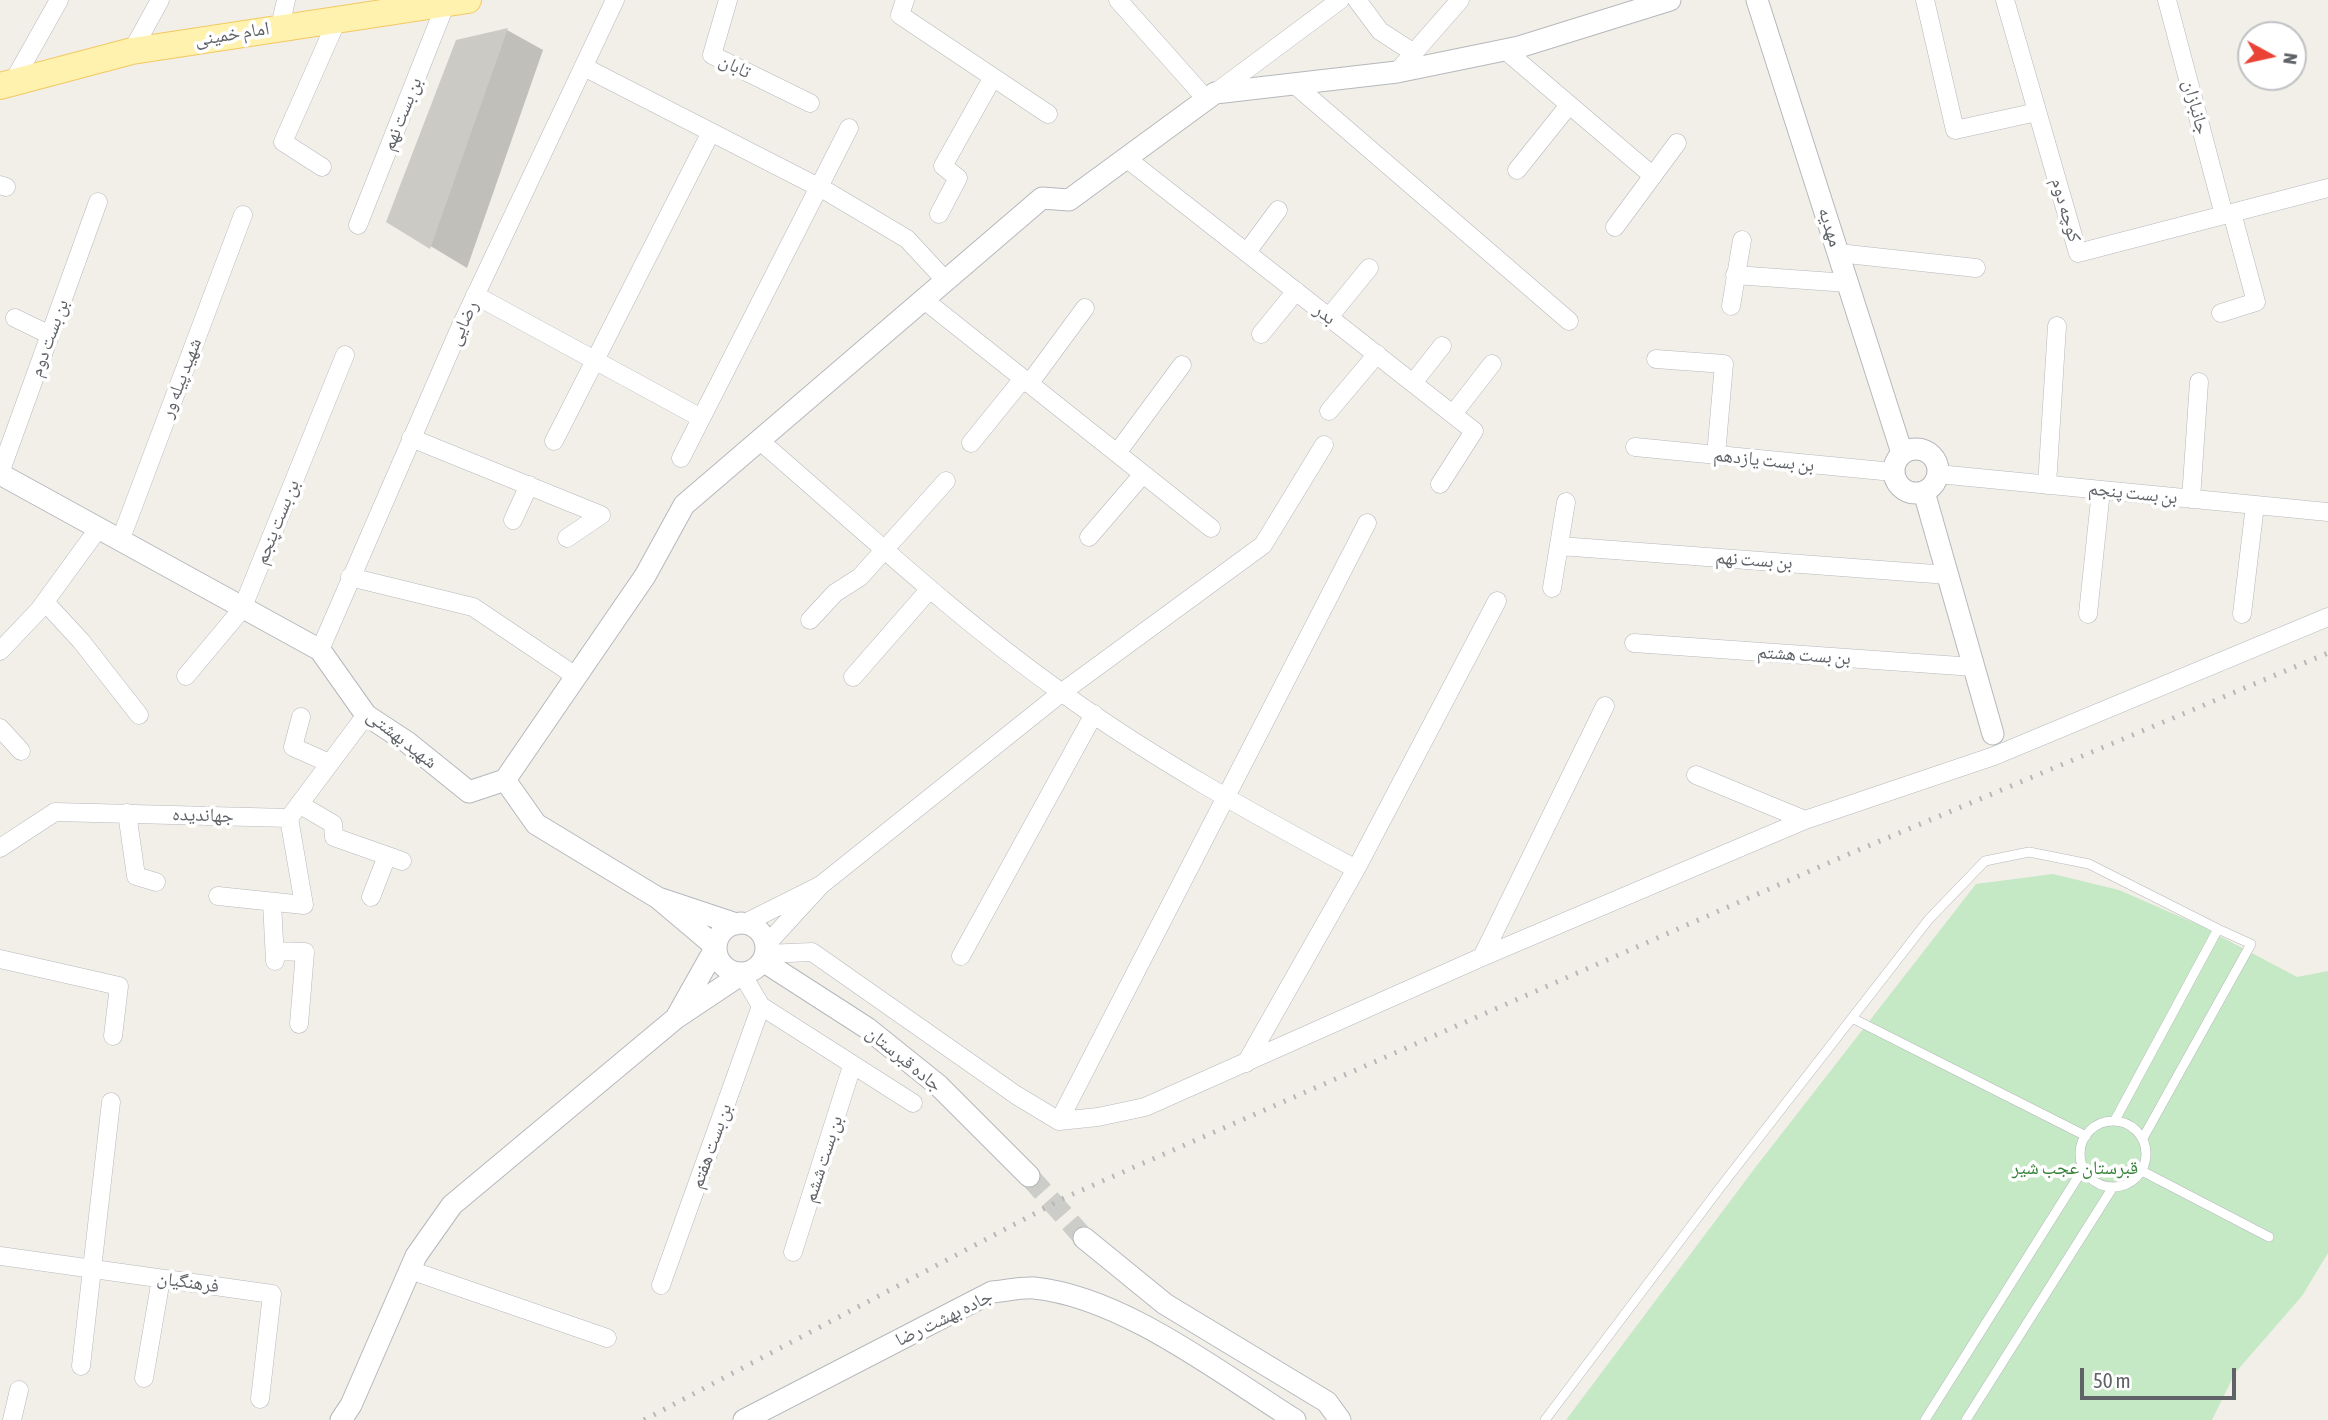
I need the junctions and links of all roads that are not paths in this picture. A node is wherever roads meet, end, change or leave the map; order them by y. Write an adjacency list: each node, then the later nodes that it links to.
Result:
1 (59, 0): 25 (street)
2 (160, 0): 20 (street)
3 (286, 0): 18 (street)
4 (615, 0): 22 (street, رضایی)
5 (728, 0): 28 (street, تابان)
6 (905, 0): 24 (street)
7 (1118, 0): 27 (street)
8 (1340, 0): 27 (street)
9 (1357, 0): 21 (street)
10 (1460, 0): 21 (street)
11 (1670, 0): 19 (street)
12 (1757, 0): 50 (street, مهدیه)
13 (1925, 0): 30 (street)
14 (2005, 0): 30 (street, کوچه دوم)
15 (2167, 0): 44 (street, جانبازان)
16 (444, 2): 17 (main road, امام خمینی); 46 (street, بن بست نهم)
17 (338, 18): 18 (main road, امام خمینی); 36 (street)
18 (280, 27): 20 (main road, امام خمینی)
19 (1505, 50): 23 (street); 29 (street)
20 (132, 51): 25 (main road, امام خمینی)
21 (1414, 53): 23 (street)
22 (584, 67): 33 (street); 57 (street, رضایی)
23 (1397, 72): 26 (street)
24 (993, 77): 31 (street); 43 (street)
25 (7, 84)
26 (1294, 84): 27 (street); 64 (street)
27 (1211, 96): 35 (street)
28 (810, 103)
29 (1569, 105): 37 (street); 38 (street)
30 (2037, 112): 44 (street, کوچه دوم)
31 (1048, 114)
32 (849, 128): 39 (street)
33 (711, 132): 39 (street); 72 (street)
34 (1677, 143): 38 (street)
35 (1126, 158): 49 (street, بدر); 54 (street)
36 (322, 167)
37 (1517, 170)
38 (1653, 176): 47 (street)
39 (820, 188): 54 (street); 80 (street)
40 (2328, 188): 44 (street, کوچه دوم)
41 (98, 202): 67 (street, بن بست دوم)
42 (1278, 210): 49 (street)
43 (939, 214)
44 (2228, 214): 61 (street, جانبازان)
45 (243, 215): 110 (street, شهید پیله ور)
46 (358, 225)
47 (1615, 227)
48 (1742, 240): 53 (street)
49 (1247, 252): 56 (street, بدر)
50 (1838, 253): 52 (street); 55 (street, مهدیه)
51 (1369, 268): 62 (street)
52 (1976, 268)
53 (1735, 275): 55 (street); 59 (street)
54 (945, 280): 58 (street)
55 (1848, 283): 90 (street, مهدیه)
56 (1296, 291): 62 (street, بدر); 66 (street)
57 (475, 295): 72 (street); 81 (street, رضایی)
58 (923, 299): 75 (street); 83 (street)
59 (1731, 306)
60 (1085, 308): 75 (street)
61 (2221, 313)
62 (1329, 317): 69 (street, بدر)
63 (15, 318): 67 (street)
64 (1569, 321)
65 (2057, 326): 97 (street)
66 (1261, 334)
67 (50, 335): 91 (street, بن بست دوم)
68 (1442, 346): 77 (street)
69 (1377, 354): 77 (street, بدر); 78 (street)
70 (345, 355): 119 (street, بن بست پنجم)
71 (1656, 359): 88 (street)
72 (594, 360): 80 (street); 82 (street)
73 (1492, 364): 79 (street)
74 (1182, 365): 87 (street)
75 (1026, 382): 84 (street); 87 (street)
76 (2199, 382): 100 (street)
77 (1413, 383): 79 (street, بدر)
78 (1329, 411)
79 (1453, 414): 95 (street, بدر)
80 (702, 418): 89 (street)
81 (411, 438): 96 (street); 114 (street, رضایی)
82 (554, 441)
83 (760, 441): 112 (street); 129 (street)
84 (971, 443)
85 (1324, 445): 131 (street)
86 (1635, 447): 88 (street, بن بست یازدهم)
87 (1117, 453): 92 (street)
88 (1716, 455): 90 (street, بن بست یازدهم)
89 (681, 458)
90 (1897, 463): 93 (street); 99 (street)
91 (0, 474): 107 (street, شهید بهشتی)
92 (1143, 474): 106 (street); 108 (street)
93 (1938, 474): 97 (street, بن بست پنجم); 99 (street)
94 (946, 481): 112 (street)
95 (1440, 484)
96 (529, 485): 104 (street); 109 (street)
97 (2047, 485): 98 (street, بن بست پنجم)
98 (2101, 490): 100 (street, بن بست پنجم); 120 (street)
99 (1924, 492): 113 (street)
100 (2191, 499): 102 (street, بن بست پنجم)
101 (1566, 502): 111 (street)
102 (2255, 505): 103 (street, بن بست پنجم); 121 (street)
103 (2328, 512)
104 (513, 520)
105 (1367, 523): 143 (street)
106 (1211, 528)
107 (98, 529): 110 (street, شهید بهشتی); 118 (street)
108 (1089, 537)
109 (567, 538)
110 (120, 541): 119 (street, شهید بهشتی)
111 (1560, 546): 113 (street, بن بست نهم); 115 (street)
112 (884, 552): 116 (street); 123 (street)
113 (1948, 575): 127 (street)
114 (350, 577): 125 (street, رضایی); 129 (street)
115 (1552, 588)
116 (929, 590): 130 (street); 131 (street)
117 (1497, 601): 148 (street)
118 (44, 602): 126 (street); 134 (street)
119 (242, 609): 125 (street, شهید بهشتی); 128 (street, بن بست پنجم)
120 (2088, 614)
121 (2242, 614)
122 (2328, 617): 146 (street)
123 (810, 621)
124 (1634, 643): 127 (street, بن بست هشتم)
125 (320, 650): 135 (street, شهید بهشتی)
126 (0, 651)
127 (1974, 667): 138 (street)
128 (186, 676)
129 (577, 677): 142 (street)
130 (853, 677)
131 (1061, 693): 133 (street); 150 (street)
132 (1605, 706): 160 (street)
133 (1094, 714): 143 (street); 159 (street)
134 (139, 715)
135 (366, 715): 140 (street); 142 (street, شهید بهشتی)
136 (301, 718): 140 (street)
137 (0, 728): 139 (street)
138 (1993, 734)
139 (21, 751)
140 (329, 763): 144 (street)
141 (1696, 775): 146 (street)
142 (505, 780): 153 (street)
143 (1223, 799): 148 (street); 173 (street)
144 (294, 811): 145 (street, جهاندیده); 152 (street); 154 (street)
145 (127, 813): 147 (street, جهاندیده); 149 (street)
146 (1805, 820): 160 (street)
147 (0, 848)
148 (1356, 869): 168 (street)
149 (156, 881)
150 (821, 885): 155 (street); 158 (street)
151 (218, 896): 154 (street)
152 (371, 897)
153 (657, 898): 155 (street); 157 (street)
154 (272, 902): 166 (street)
155 (741, 924): 157 (street); 158 (street)
156 (2218, 929): 165 (lane); 172 (lane); 175 (lane)
157 (716, 947): 162 (street); 164 (street)
158 (765, 953): 162 (street); 173 (street); 178 (street, جاده قبرستان)
159 (961, 956)
160 (1482, 957): 168 (street)
161 (0, 959): 167 (street)
162 (742, 974): 163 (street); 164 (street)
163 (761, 1006): 169 (street); 187 (street, بن بست هفتم)
164 (676, 1018): 185 (street)
165 (1852, 1018): 174 (lane); 198 (lane)
166 (299, 1024)
167 (113, 1036)
168 (1247, 1063): 173 (street)
169 (852, 1066): 171 (street); 182 (street, بن بست ششم)
170 (111, 1102): 184 (street)
171 (913, 1103)
172 (2115, 1120): 174 (lane); 175 (lane)
173 (1059, 1121)
174 (2085, 1136): 176 (lane)
175 (2143, 1138): 177 (lane)
176 (2083, 1168): 179 (lane); 199 (lane)
177 (2141, 1171): 179 (lane); 180 (lane)
178 (1029, 1176)
179 (2113, 1187): 200 (lane)
180 (2269, 1237)
181 (1084, 1238): 197 (street)
182 (793, 1252)
183 (0, 1256): 184 (street, فرهنگیان)
184 (93, 1269): 186 (street, فرهنگیان); 189 (street)
185 (410, 1270): 188 (street); 194 (street)
186 (161, 1279): 190 (street); 192 (street, فرهنگیان)
187 (661, 1285)
188 (607, 1338)
189 (81, 1366)
190 (144, 1378)
191 (19, 1390): 193 (street)
192 (260, 1399)
193 (12, 1420)
194 (341, 1420)
195 (744, 1420): 196 (street, جاده بهشت رضا)
196 (1295, 1420)
197 (1340, 1420)
198 (1545, 1420)
199 (1925, 1420)
200 (1966, 1420)

